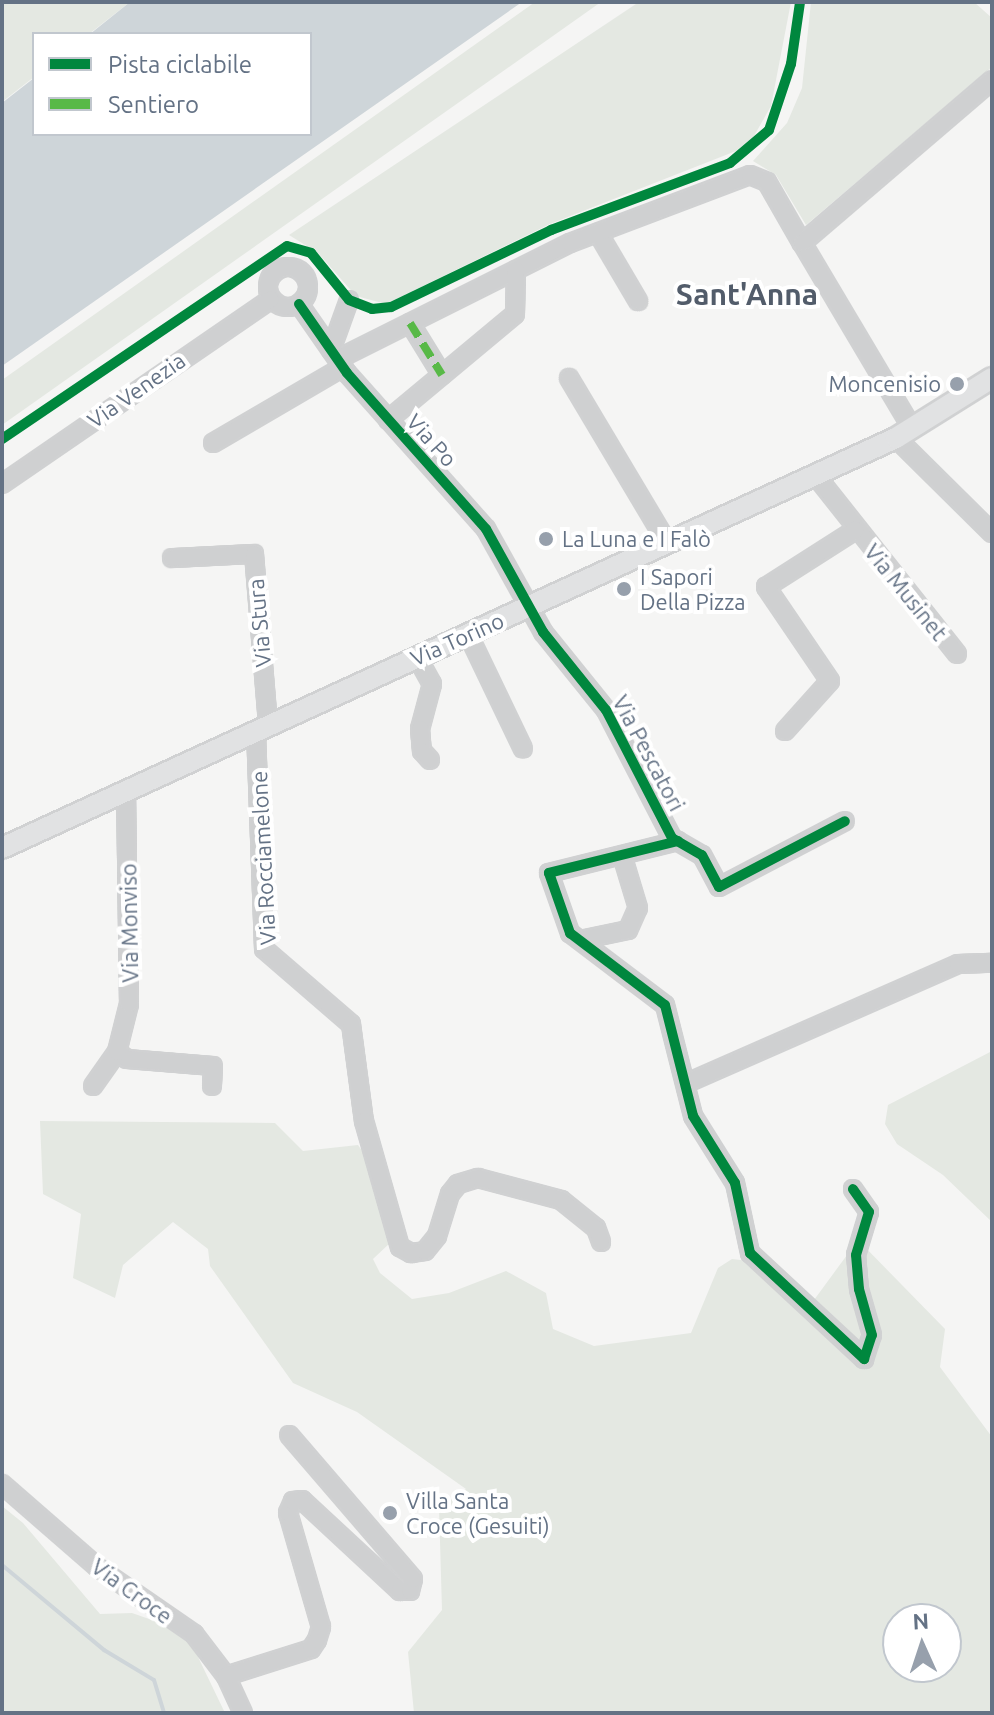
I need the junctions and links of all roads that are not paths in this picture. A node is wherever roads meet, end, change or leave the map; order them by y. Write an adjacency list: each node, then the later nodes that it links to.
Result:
1 (992, 80): 3 (street)
2 (598, 233): 3 (street); 4 (street); 7 (street)
3 (802, 243): 15 (street)
4 (516, 270): 9 (street); 11 (street)
5 (271, 299): 8 (street); 8 (street); 18 (street, Via Venezia)
6 (349, 300): 10 (street)
7 (638, 301)
8 (299, 304): 10 (street, Via Po)
9 (410, 323): 10 (street); 11 (street)
10 (337, 359): 14 (street, Via Po); 16 (street)
11 (442, 375): 14 (street)
12 (569, 378): 21 (street)
13 (992, 378): 15 (main road, Via Torino)
14 (388, 420): 23 (street, Via Po)
15 (904, 433): 17 (main road, Via Torino); 20 (street)
16 (213, 443)
17 (816, 476): 19 (street, Via Musinet); 21 (main road, Via Torino)
18 (2, 484)
19 (855, 530): 25 (street, Via Musinet); 28 (street, Via Musinet)
20 (992, 533)
21 (668, 544): 23 (main road, Via Torino)
22 (172, 558): 27 (street, Via Stura)
23 (533, 605): 24 (main road, Via Torino); 33 (street, Via Pescatori)
24 (468, 634): 26 (main road, Via Torino); 29 (street)
25 (957, 654)
26 (417, 657): 27 (main road, Via Torino); 30 (street)
27 (262, 728): 31 (main road, Via Torino); 43 (street, Via Rocciamelone)
28 (785, 731)
29 (523, 749)
30 (430, 760)
31 (126, 791): 34 (main road, Via Torino); 38 (street, Via Monviso)
32 (845, 821): 33 (street, Via Pescatori)
33 (678, 841): 35 (street, Via Pescatori)
34 (2, 848)
35 (622, 855): 36 (street); 36 (street, Via Pescatori)
36 (580, 940): 39 (street, Via Pescatori)
37 (992, 963): 39 (street)
38 (117, 1052): 40 (street, Via Monviso); 41 (street)
39 (687, 1083): 42 (street)
40 (93, 1086)
41 (212, 1086)
42 (853, 1189)
43 (601, 1242)
44 (289, 1435): 46 (street)
45 (2, 1484): 46 (street, Via Croce)
46 (226, 1676): 47 (street, Via Croce)
47 (243, 1713)

